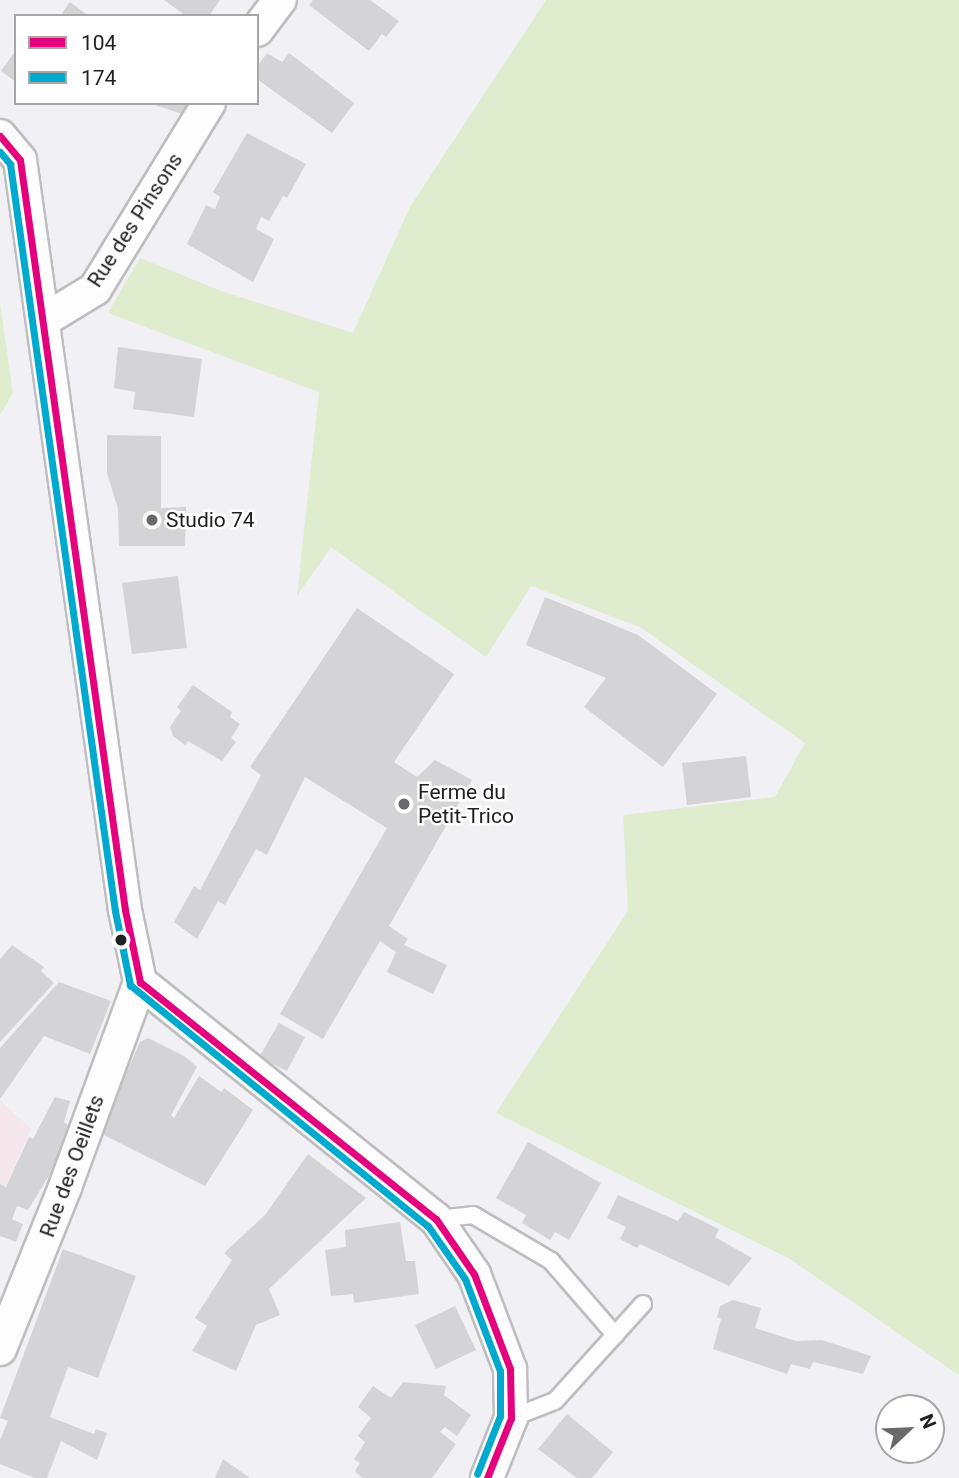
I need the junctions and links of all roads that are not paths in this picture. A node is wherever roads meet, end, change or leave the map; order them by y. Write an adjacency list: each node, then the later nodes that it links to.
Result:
1 (280, 0): 2 (street)
2 (259, 27)
3 (208, 105): 5 (street, Rue des Pinsons)
4 (0, 136): 5 (street)
5 (44, 320): 6 (street)
6 (140, 982): 7 (street); 10 (street, Rue des Oeillets)
7 (436, 1219): 9 (lane); 11 (street)
8 (643, 1304): 9 (lane)
9 (615, 1335): 11 (lane)
10 (0, 1349)
11 (511, 1418): 12 (street)
12 (487, 1478)

